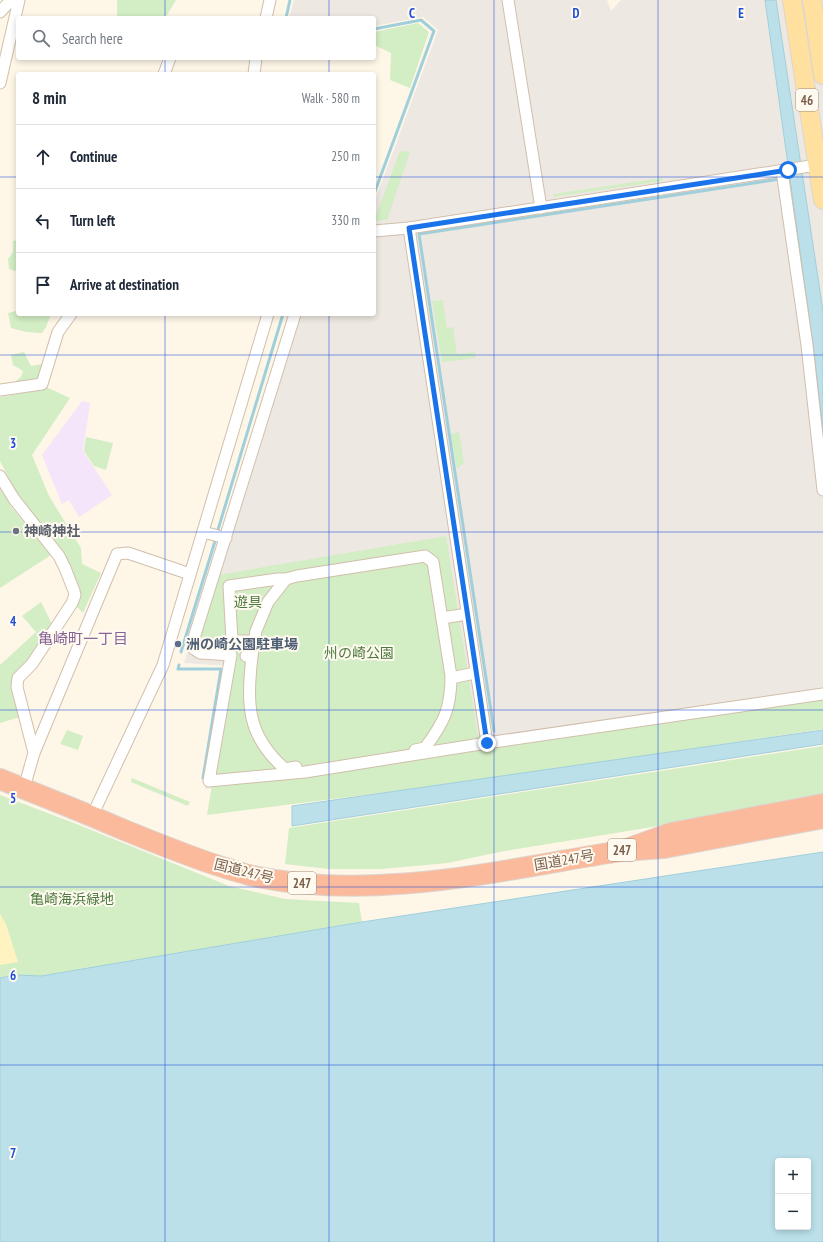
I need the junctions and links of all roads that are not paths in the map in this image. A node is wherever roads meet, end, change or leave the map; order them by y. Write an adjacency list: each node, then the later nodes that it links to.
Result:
1 (11, 0): 7 (street)
2 (19, 0): 14 (street)
3 (270, 0): 8 (street)
4 (508, 0): 18 (street)
5 (792, 0): 15 (main road, 46)
6 (812, 0): 13 (main road, 46)
7 (0, 12)
8 (266, 16)
9 (169, 60): 11 (street)
10 (256, 60): 12 (street)
11 (165, 72)
12 (254, 72)
13 (823, 75)
14 (0, 83)
15 (813, 166): 16 (street); 17 (main road, 46)
16 (785, 170): 18 (street); 26 (street)
17 (823, 200)
18 (541, 208): 19 (street)
19 (409, 228): 20 (street); 37 (street)
20 (376, 231)
21 (70, 316): 24 (street)
22 (267, 316): 27 (street)
23 (293, 316): 28 (street)
24 (0, 390)
25 (0, 476): 38 (street)
26 (823, 490)
27 (204, 532): 28 (street); 29 (street)
28 (222, 537): 37 (street)
29 (190, 574): 38 (street); 42 (street)
30 (286, 579): 32 (street); 33 (street); 33 (street)
31 (462, 615): 32 (street)
32 (442, 618): 35 (street)
33 (254, 641): 35 (street)
34 (470, 674): 35 (street)
35 (451, 678)
36 (823, 694): 37 (street)
37 (487, 743)
38 (34, 753): 40 (street)
39 (0, 779): 40 (highway, 国道247号 / 247)
40 (24, 788): 42 (highway, 国道247号 / 247)
41 (823, 804): 44 (highway, 国道247号 / 247)
42 (92, 816): 44 (highway, 国道247号 / 247)
43 (823, 818): 44 (highway, 国道247号 / 247)
44 (620, 851)

